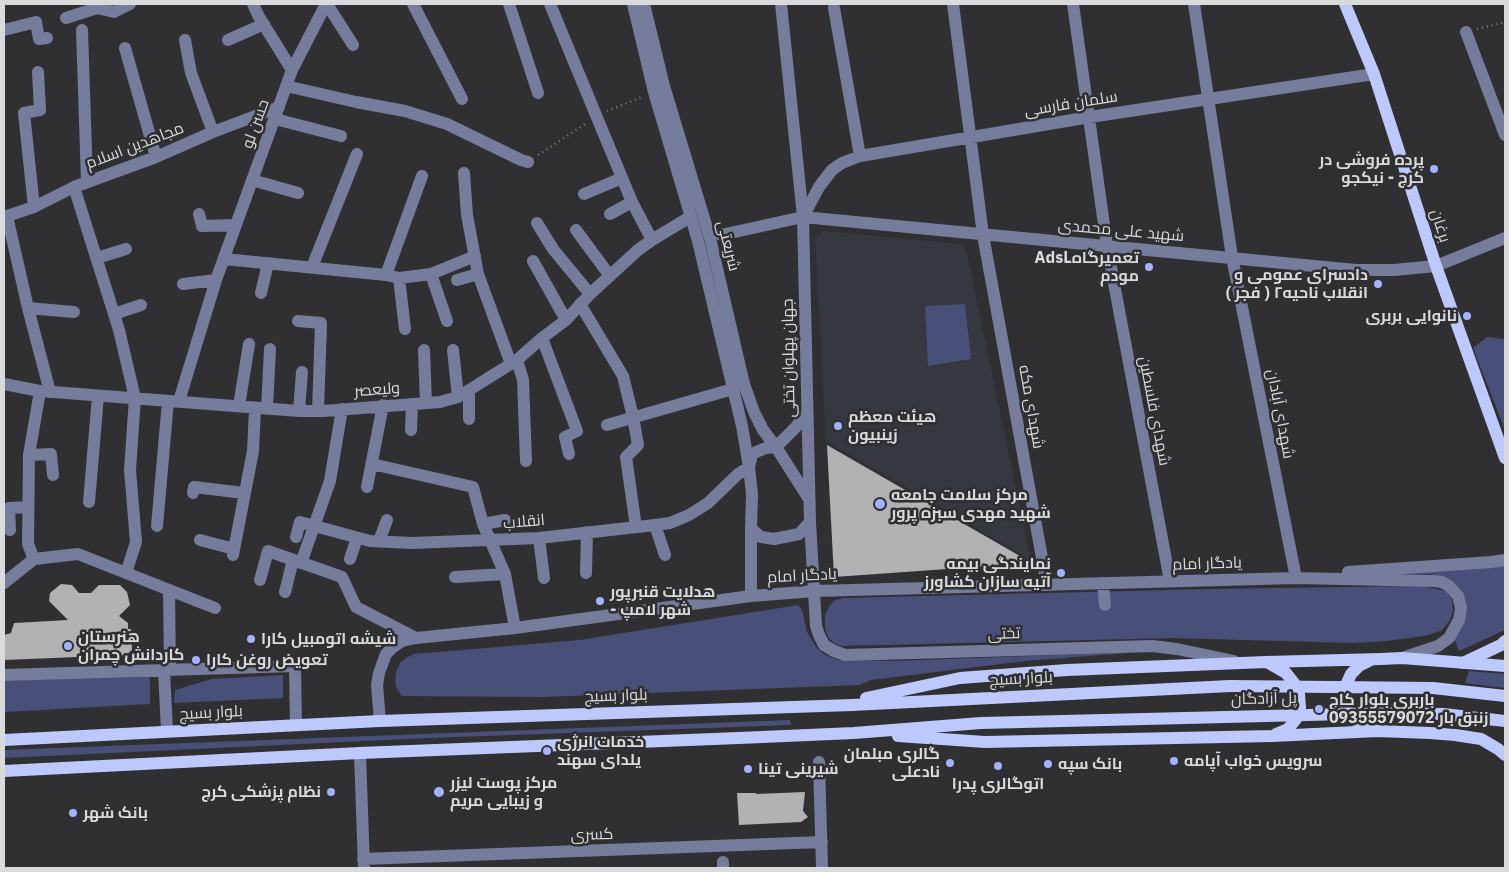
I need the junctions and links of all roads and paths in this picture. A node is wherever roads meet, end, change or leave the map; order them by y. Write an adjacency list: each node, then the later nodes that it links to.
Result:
1 (130, 4): 14 (street)
2 (253, 4): 18 (street)
3 (327, 4): 25 (street); 27 (street, حسن لو)
4 (413, 4): 32 (street)
5 (509, 4): 31 (street)
6 (550, 4): 46 (street)
7 (633, 4): 57 (street, شریعتی)
8 (644, 4): 123 (street, شریعتی)
9 (781, 4): 58 (street, جهان پهلوان تختی)
10 (953, 4): 39 (street, شهدای مکه)
11 (1073, 4): 35 (street, شهدای فلسطین)
12 (1194, 4): 33 (street, شهدای آبادان)
13 (1345, 4): 29 (main road, برغان)
14 (96, 6): 16 (street)
15 (834, 8): 41 (street)
16 (66, 18)
17 (1505, 22): 21 (path)
18 (264, 24): 24 (street); 27 (street)
19 (4, 30): 22 (street)
20 (82, 30): 48 (street)
21 (1466, 32): 37 (street)
22 (47, 38)
23 (185, 40): 36 (street)
24 (228, 40)
25 (353, 45)
26 (125, 48): 42 (street)
27 (292, 70): 30 (street, حسن لو)
28 (38, 72): 53 (street)
29 (1374, 74): 33 (street, سلمان فارسی); 74 (main road, برغان)
30 (286, 86): 34 (street, حسن لو); 43 (street)
31 (538, 93)
32 (462, 98)
33 (1208, 98): 35 (street, سلمان فارسی); 70 (street, شهدای آبادان)
34 (277, 113): 36 (street, مجاهدین اسلام); 38 (street); 47 (street, حسن لو)
35 (1090, 117): 39 (street, سلمان فارسی); 66 (street, شهدای فلسطین)
36 (213, 132): 42 (street, مجاهدین اسلام)
37 (1505, 135)
38 (341, 136)
39 (972, 137): 41 (street, سلمان فارسی); 62 (street, شهدای مکه)
40 (357, 154): 75 (street)
41 (860, 156): 58 (street, سلمان فارسی)
42 (156, 157): 48 (street, مجاهدین اسلام)
43 (528, 162)
44 (464, 173): 68 (street)
45 (422, 176): 78 (street)
46 (622, 178): 51 (street); 52 (street)
47 (252, 180): 50 (street); 60 (street, حسن لو)
48 (87, 182): 49 (street, مجاهدین اسلام)
49 (74, 186): 53 (street, مجاهدین اسلام); 69 (street)
50 (298, 193)
51 (584, 194)
52 (632, 202): 55 (street); 65 (street)
53 (34, 206): 56 (street, مجاهدین اسلام)
54 (198, 214): 60 (street)
55 (610, 214)
56 (6, 216): 88 (street)
57 (690, 217): 65 (street, ولیعصر); 103 (street, شریعتی)
58 (803, 217): 62 (street, شهید علی محمدی); 63 (street, شهید علی محمدی); 118 (street, جهان پهلوان تختی)
59 (537, 222): 85 (street)
60 (236, 225): 71 (street, حسن لو)
61 (576, 230): 79 (street)
62 (984, 234): 66 (street, شهید علی محمدی); 169 (street, شهدای مکه)
63 (721, 235)
64 (1505, 238): 74 (street, شهید علی محمدی)
65 (652, 240): 79 (street, ولیعصر)
66 (1107, 246): 70 (street, شهید علی محمدی); 166 (street, شهدای فلسطین)
67 (126, 249): 69 (street)
68 (475, 256): 76 (street); 77 (street)
69 (97, 258): 90 (street)
70 (1232, 258): 74 (street, شهید علی محمدی); 164 (street, شهدای آبادان)
71 (224, 259): 73 (street); 81 (street, حسن لو)
72 (533, 261): 91 (street)
73 (268, 263): 75 (street); 84 (street)
74 (1436, 266): 126 (main road, برغان)
75 (312, 268): 78 (street)
76 (431, 274): 80 (street); 93 (street)
77 (478, 274): 82 (street); 100 (street)
78 (386, 275): 80 (street)
79 (610, 276): 85 (street, ولیعصر)
80 (399, 278): 94 (street)
81 (216, 280): 83 (street); 109 (street, حسن لو)
82 (457, 280)
83 (183, 284)
84 (261, 293)
85 (590, 294): 86 (street, ولیعصر)
86 (580, 304): 91 (street, ولیعصر); 119 (street)
87 (141, 305): 90 (street)
88 (28, 308): 89 (street); 105 (street)
89 (74, 312)
90 (114, 314): 108 (street)
91 (566, 320): 95 (street, ولیعصر)
92 (298, 321): 117 (street)
93 (447, 321)
94 (405, 329)
95 (542, 338): 100 (street, ولیعصر); 124 (street)
96 (248, 344): 112 (street)
97 (270, 349): 114 (street)
98 (424, 350): 110 (street)
99 (452, 350): 107 (street)
100 (514, 362): 104 (street, ولیعصر); 127 (street)
101 (302, 372): 116 (street)
102 (4, 384): 105 (street, ولیعصر)
103 (733, 389): 119 (street); 129 (street, شریعتی)
104 (469, 390): 107 (street, ولیعصر); 120 (street)
105 (45, 391): 106 (street, ولیعصر); 125 (street)
106 (98, 396): 108 (street, ولیعصر); 135 (street)
107 (458, 397): 110 (street, ولیعصر)
108 (135, 398): 109 (street, ولیعصر); 159 (street)
109 (174, 401): 112 (street, ولیعصر); 141 (street, حسن لو)
110 (426, 403): 111 (street, ولیعصر)
111 (412, 404): 113 (street, ولیعصر); 122 (street)
112 (239, 406): 114 (street, ولیعصر)
113 (383, 406): 115 (street, ولیعصر); 128 (street)
114 (261, 408): 116 (street, ولیعصر); 133 (street)
115 (342, 409): 117 (street, ولیعصر); 143 (street)
116 (299, 411): 117 (street, ولیعصر)
117 (318, 411)
118 (807, 412): 123 (street); 134 (street, جهان پهلوان تختی)
119 (634, 417): 121 (street); 144 (street)
120 (469, 419)
121 (607, 425)
122 (411, 430)
123 (776, 447): 129 (street, انقلاب); 134 (street, شریعتی)
124 (569, 454)
125 (29, 455): 130 (street); 136 (street)
126 (1505, 458)
127 (526, 460)
128 (372, 464): 131 (street); 140 (street)
129 (749, 467): 142 (street, انقلاب); 145 (street, شریعتی)
130 (53, 475)
131 (367, 487)
132 (193, 493): 133 (street)
133 (244, 493): 151 (street)
134 (809, 499): 139 (street, جهان پهلوان تختی)
135 (88, 502)
136 (28, 507): 146 (street); 155 (street)
137 (387, 520): 153 (street)
138 (505, 520): 140 (street)
139 (810, 522): 145 (street); 171 (street)
140 (483, 524): 152 (street)
141 (157, 526)
142 (655, 526): 144 (street, انقلاب); 154 (street)
143 (314, 527): 148 (street); 149 (street, انقلاب); 158 (street)
144 (636, 527): 147 (street, انقلاب)
145 (751, 529): 173 (street, شریعتی)
146 (10, 530)
147 (588, 532): 150 (street, انقلاب); 160 (street)
148 (296, 537)
149 (357, 538): 153 (street, انقلاب); 156 (street)
150 (538, 538): 152 (street, انقلاب); 163 (street)
151 (200, 540)
152 (491, 541): 153 (street, انقلاب); 161 (street)
153 (379, 542)
154 (665, 555)
155 (34, 559): 159 (street); 167 (street)
156 (350, 559)
157 (1505, 560): 164 (street)
158 (297, 562): 165 (street); 172 (street); 177 (street)
159 (126, 573): 170 (street)
160 (586, 573)
161 (505, 574): 162 (street); 176 (street)
162 (455, 577)
163 (544, 578)
164 (1296, 578): 166 (street, یادگار امام); 179 (street)
165 (260, 580)
166 (1170, 581): 168 (street, یادگار امام)
167 (4, 583)
168 (1104, 583): 169 (street, یادگار امام); 174 (street)
169 (1047, 585): 171 (street, یادگار امام)
170 (169, 590): 175 (street); 185 (street)
171 (815, 591): 173 (street, یادگار امام); 181 (street, تختی)
172 (285, 592)
173 (751, 596): 176 (street, یادگار امام)
174 (1105, 605)
175 (215, 608)
176 (515, 628): 177 (street, یادگار امام)
177 (416, 638): 190 (street, یادگار امام)
178 (1505, 641): 183 (main road)
179 (1402, 658): 180 (main road); 183 (main road)
180 (1381, 659): 182 (main road); 194 (main road)
181 (1242, 662): 182 (main road); 189 (main road)
182 (1266, 662): 196 (main road)
183 (1463, 663): 184 (main road)
184 (1505, 666)
185 (167, 670): 186 (street); 192 (street); 193 (street)
186 (4, 675)
187 (1230, 686): 188 (main road, پل آزادگان, bridge); 189 (main road, بلوار بسیج)
188 (1505, 696)
189 (834, 705): 190 (main road, بلوار بسیج)
190 (380, 721): 192 (main road, بلوار بسیج)
191 (1505, 721): 195 (main road, پل آزادگان, bridge)
192 (296, 725): 193 (main road, بلوار بسیج)
193 (167, 731): 197 (main road, بلوار بسیج)
194 (1378, 732): 196 (main road); 199 (main road)
195 (854, 733): 196 (main road); 198 (main road)
196 (1272, 736)
197 (4, 740)
198 (360, 753): 201 (main road); 203 (street)
199 (1505, 755)
200 (820, 762): 202 (street)
201 (4, 770)
202 (822, 842): 203 (street, کسری); 204 (street)
203 (364, 864)
204 (822, 868)

